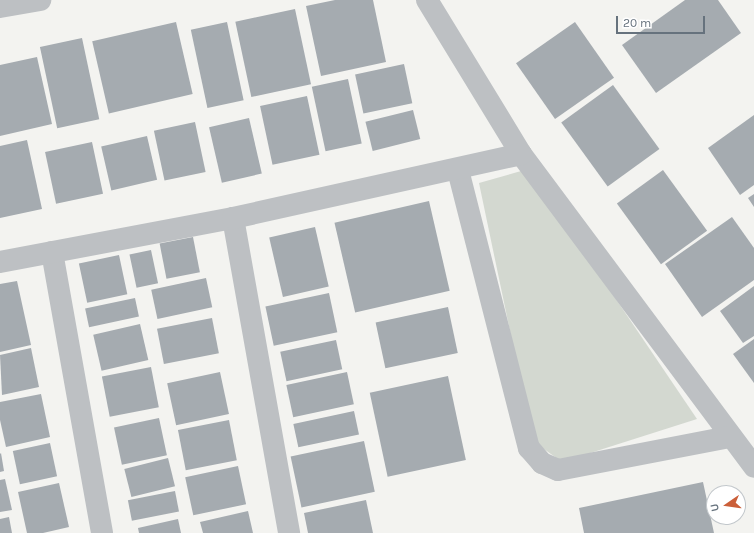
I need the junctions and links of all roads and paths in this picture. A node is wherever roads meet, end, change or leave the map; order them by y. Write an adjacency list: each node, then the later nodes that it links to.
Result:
1 (40, 0): 3 (street)
2 (427, 0): 4 (street)
3 (0, 7)
4 (522, 154): 5 (street); 9 (street)
5 (458, 170): 6 (street); 9 (street)
6 (233, 218): 7 (street); 12 (street)
7 (52, 252): 8 (street); 11 (street)
8 (0, 262)
9 (730, 436): 10 (street)
10 (754, 467)
11 (102, 533)
12 (289, 533)

